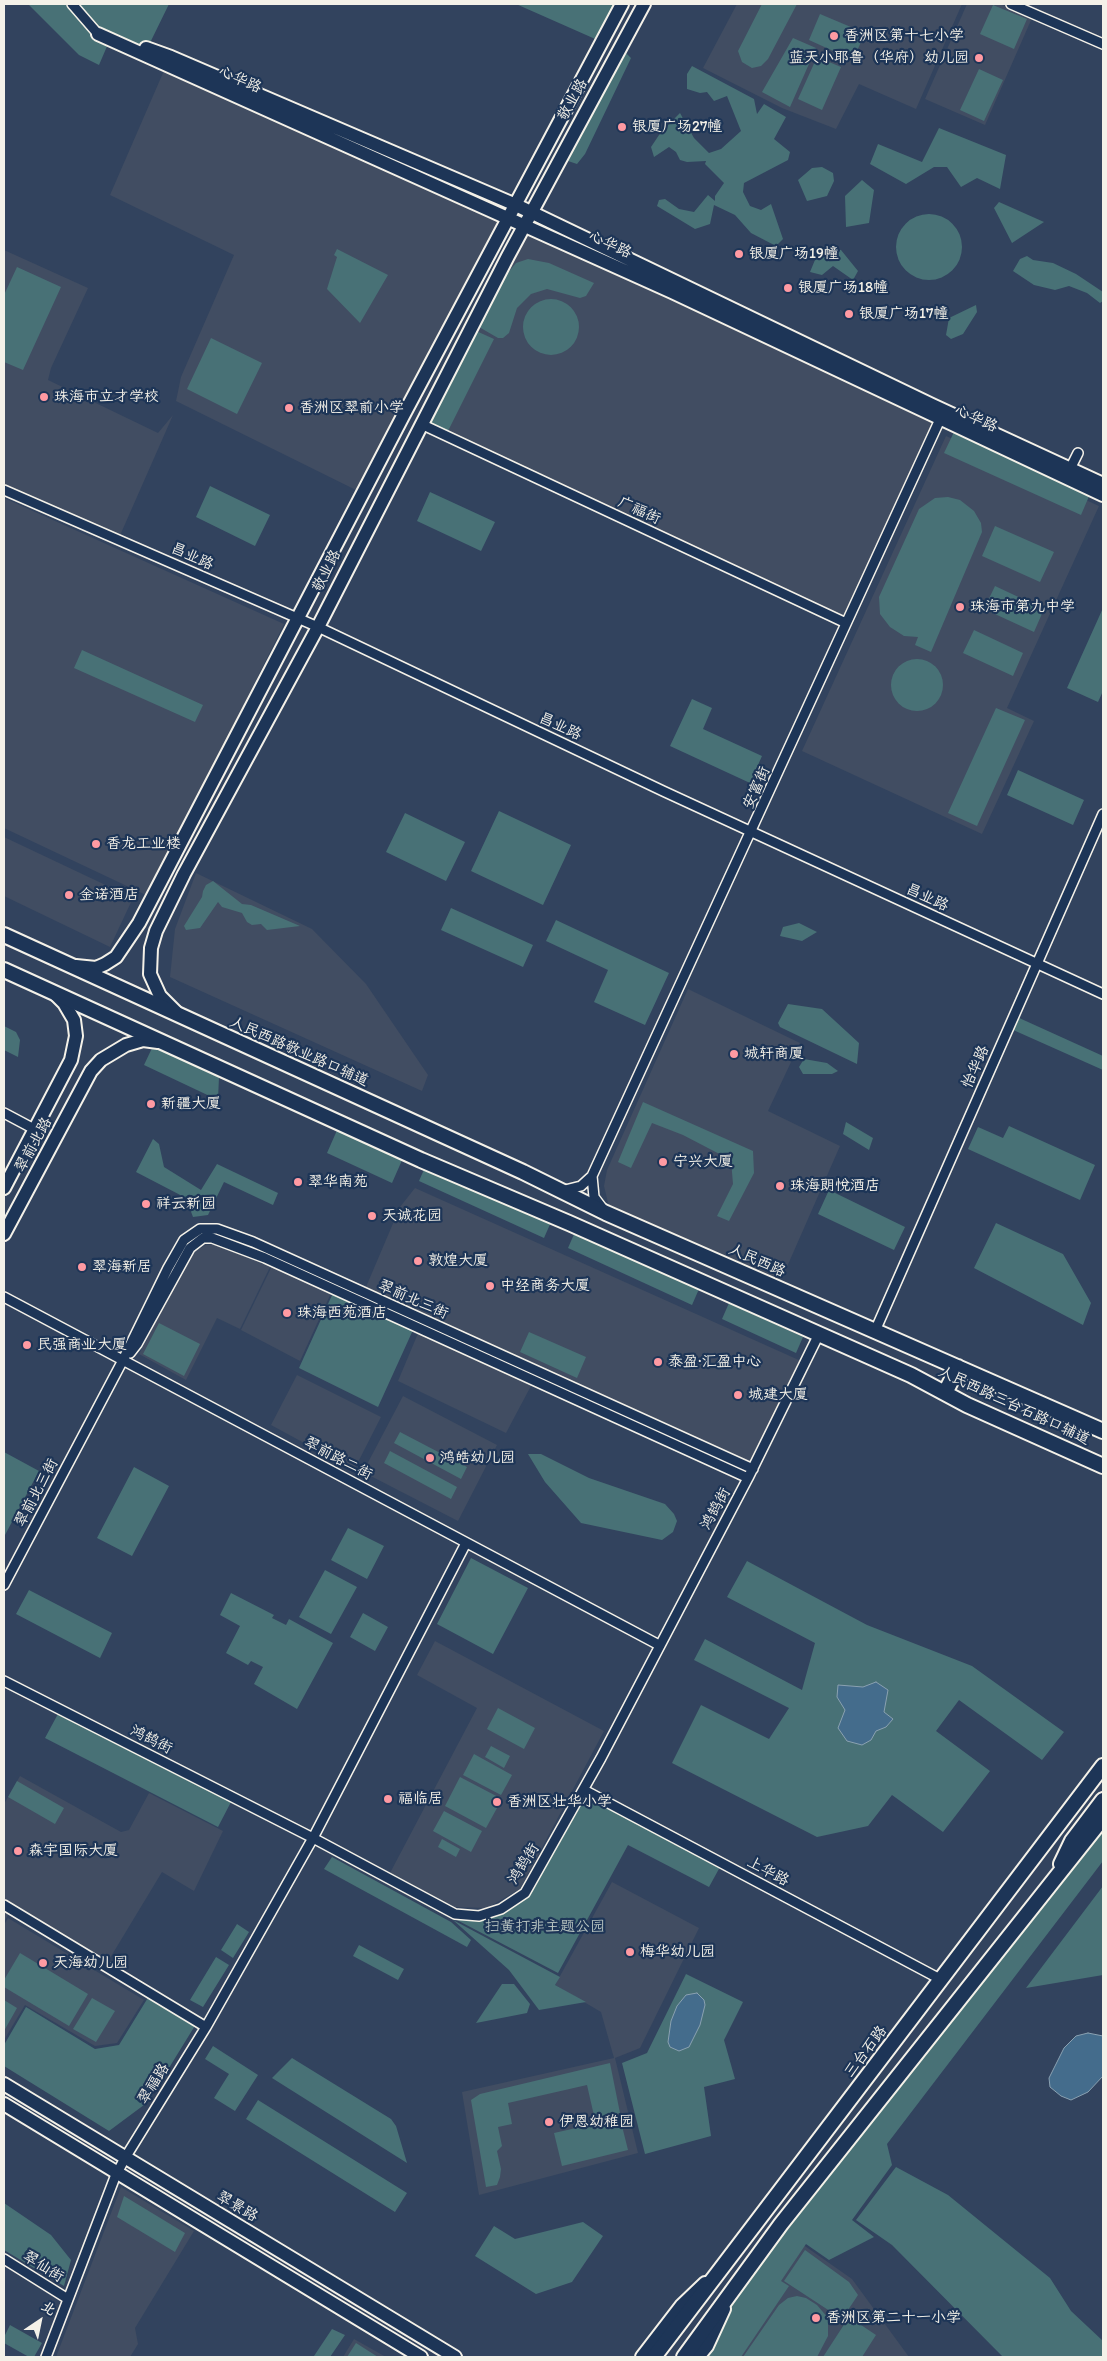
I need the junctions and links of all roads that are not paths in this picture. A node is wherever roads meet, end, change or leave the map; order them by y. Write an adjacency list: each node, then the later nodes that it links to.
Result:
1 (72, 4): 5 (street, 心华路)
2 (622, 4): 7 (main road, 敬业路)
3 (644, 4): 8 (main road, 敬业路)
4 (1011, 4): 6 (street)
5 (98, 34): 7 (main road, 心华路); 9 (main road, 心华路)
6 (1103, 44)
7 (516, 205): 8 (main road, 心华路); 9 (main road, 敬业路)
8 (531, 212): 10 (main road, 敬业路); 11 (main road, 心华路)
9 (509, 217): 10 (main road, 心华路); 19 (main road, 敬业路)
10 (525, 224): 11 (main road, 心华路); 13 (main road, 敬业路)
11 (675, 287): 12 (main road, 心华路)
12 (942, 415): 15 (main road, 心华路); 18 (main road, 心华路); 20 (street, 安富街)
13 (421, 424): 20 (street, 广福街); 21 (main road, 敬业路)
14 (1078, 453): 15 (street)
15 (1070, 469): 16 (main road, 心华路)
16 (1103, 484)
17 (4, 490): 19 (street, 昌业路)
18 (1103, 495)
19 (298, 618): 21 (street, 昌业路); 26 (main road, 敬业路)
20 (846, 623): 23 (street, 安富街)
21 (318, 626): 23 (street, 昌业路); 30 (main road, 敬业路)
22 (1103, 814): 25 (street, 怡华路)
23 (752, 832): 25 (street, 昌业路); 34 (street, 安富街)
24 (4, 935): 26 (main road, 人民西路敬业路口辅道)
25 (1037, 964): 29 (street, 昌业路); 41 (street, 怡华路)
26 (71, 965): 30 (main road, 人民西路敬业路口辅道)
27 (4, 970): 28 (main road)
28 (54, 993): 31 (main road); 33 (main road, 翠前北路)
29 (1103, 994)
30 (180, 1015): 36 (main road, 人民西路敬业路口辅道)
31 (166, 1044): 39 (main road, 翠前北路); 42 (main road)
32 (4, 1113): 33 (street)
33 (36, 1130): 35 (main road, 翠前北路)
34 (592, 1176): 36 (street); 38 (street)
35 (4, 1188)
36 (561, 1191): 37 (main road, 人民西路敬业路口辅道)
37 (579, 1200): 38 (main road, 人民西路)
38 (606, 1213): 41 (main road, 人民西路)
39 (4, 1234)
40 (4, 1297): 44 (street, 翠前路二街)
41 (875, 1331): 43 (main road, 人民西路)
42 (820, 1334): 46 (main road, 人民西路三台石路口辅道); 49 (street, 鸿鹄街)
43 (921, 1352): 45 (main road, 人民西路三台石路口辅道)
44 (123, 1360): 49 (street, 翠前北三街); 50 (street, 翠前北三街); 51 (street, 翠前路二街); 52 (street, 翠前北三街)
45 (958, 1366): 46 (main road); 47 (main road, 人民西路三台石路口辅道)
46 (945, 1394): 48 (main road, 人民西路三台石路口辅道)
47 (1103, 1431)
48 (1103, 1466)
49 (753, 1468): 50 (street, 鸿鹄街)
50 (748, 1478): 53 (street, 鸿鹄街)
51 (466, 1543): 53 (street, 翠前路二街); 61 (street, 翠福路)
52 (4, 1585)
53 (659, 1645): 57 (street, 鸿鹄街)
54 (4, 1681): 61 (street, 鸿鹄街)
55 (1103, 1766): 62 (main road, 三台石路)
56 (1103, 1781): 60 (main road)
57 (584, 1790): 61 (street, 鸿鹄街); 65 (street, 上华路)
58 (1103, 1800): 60 (main road)
59 (1103, 1818): 63 (main road)
60 (1068, 1837): 62 (main road); 63 (main road)
61 (313, 1838): 66 (street, 翠福路)
62 (1024, 1869): 65 (main road, 三台石路)
63 (1050, 1888): 73 (main road)
64 (4, 1905): 66 (street)
65 (940, 1978): 72 (main road, 三台石路)
66 (206, 2027): 69 (street, 翠福路)
67 (4, 2084): 69 (main road, 翠景路)
68 (4, 2104): 70 (main road)
69 (125, 2158): 70 (street, 翠福路); 77 (main road, 翠景路)
70 (117, 2173): 74 (street, 翠福路); 76 (main road)
71 (4, 2259): 74 (street, 翠仙街)
72 (728, 2260): 78 (main road); 79 (main road, 三台石路)
73 (729, 2296): 80 (main road); 81 (main road)
74 (68, 2298): 75 (street, 翠福路)
75 (46, 2357)
76 (421, 2357)
77 (455, 2357)
78 (642, 2357)
79 (654, 2357)
80 (684, 2357)
81 (698, 2357)

